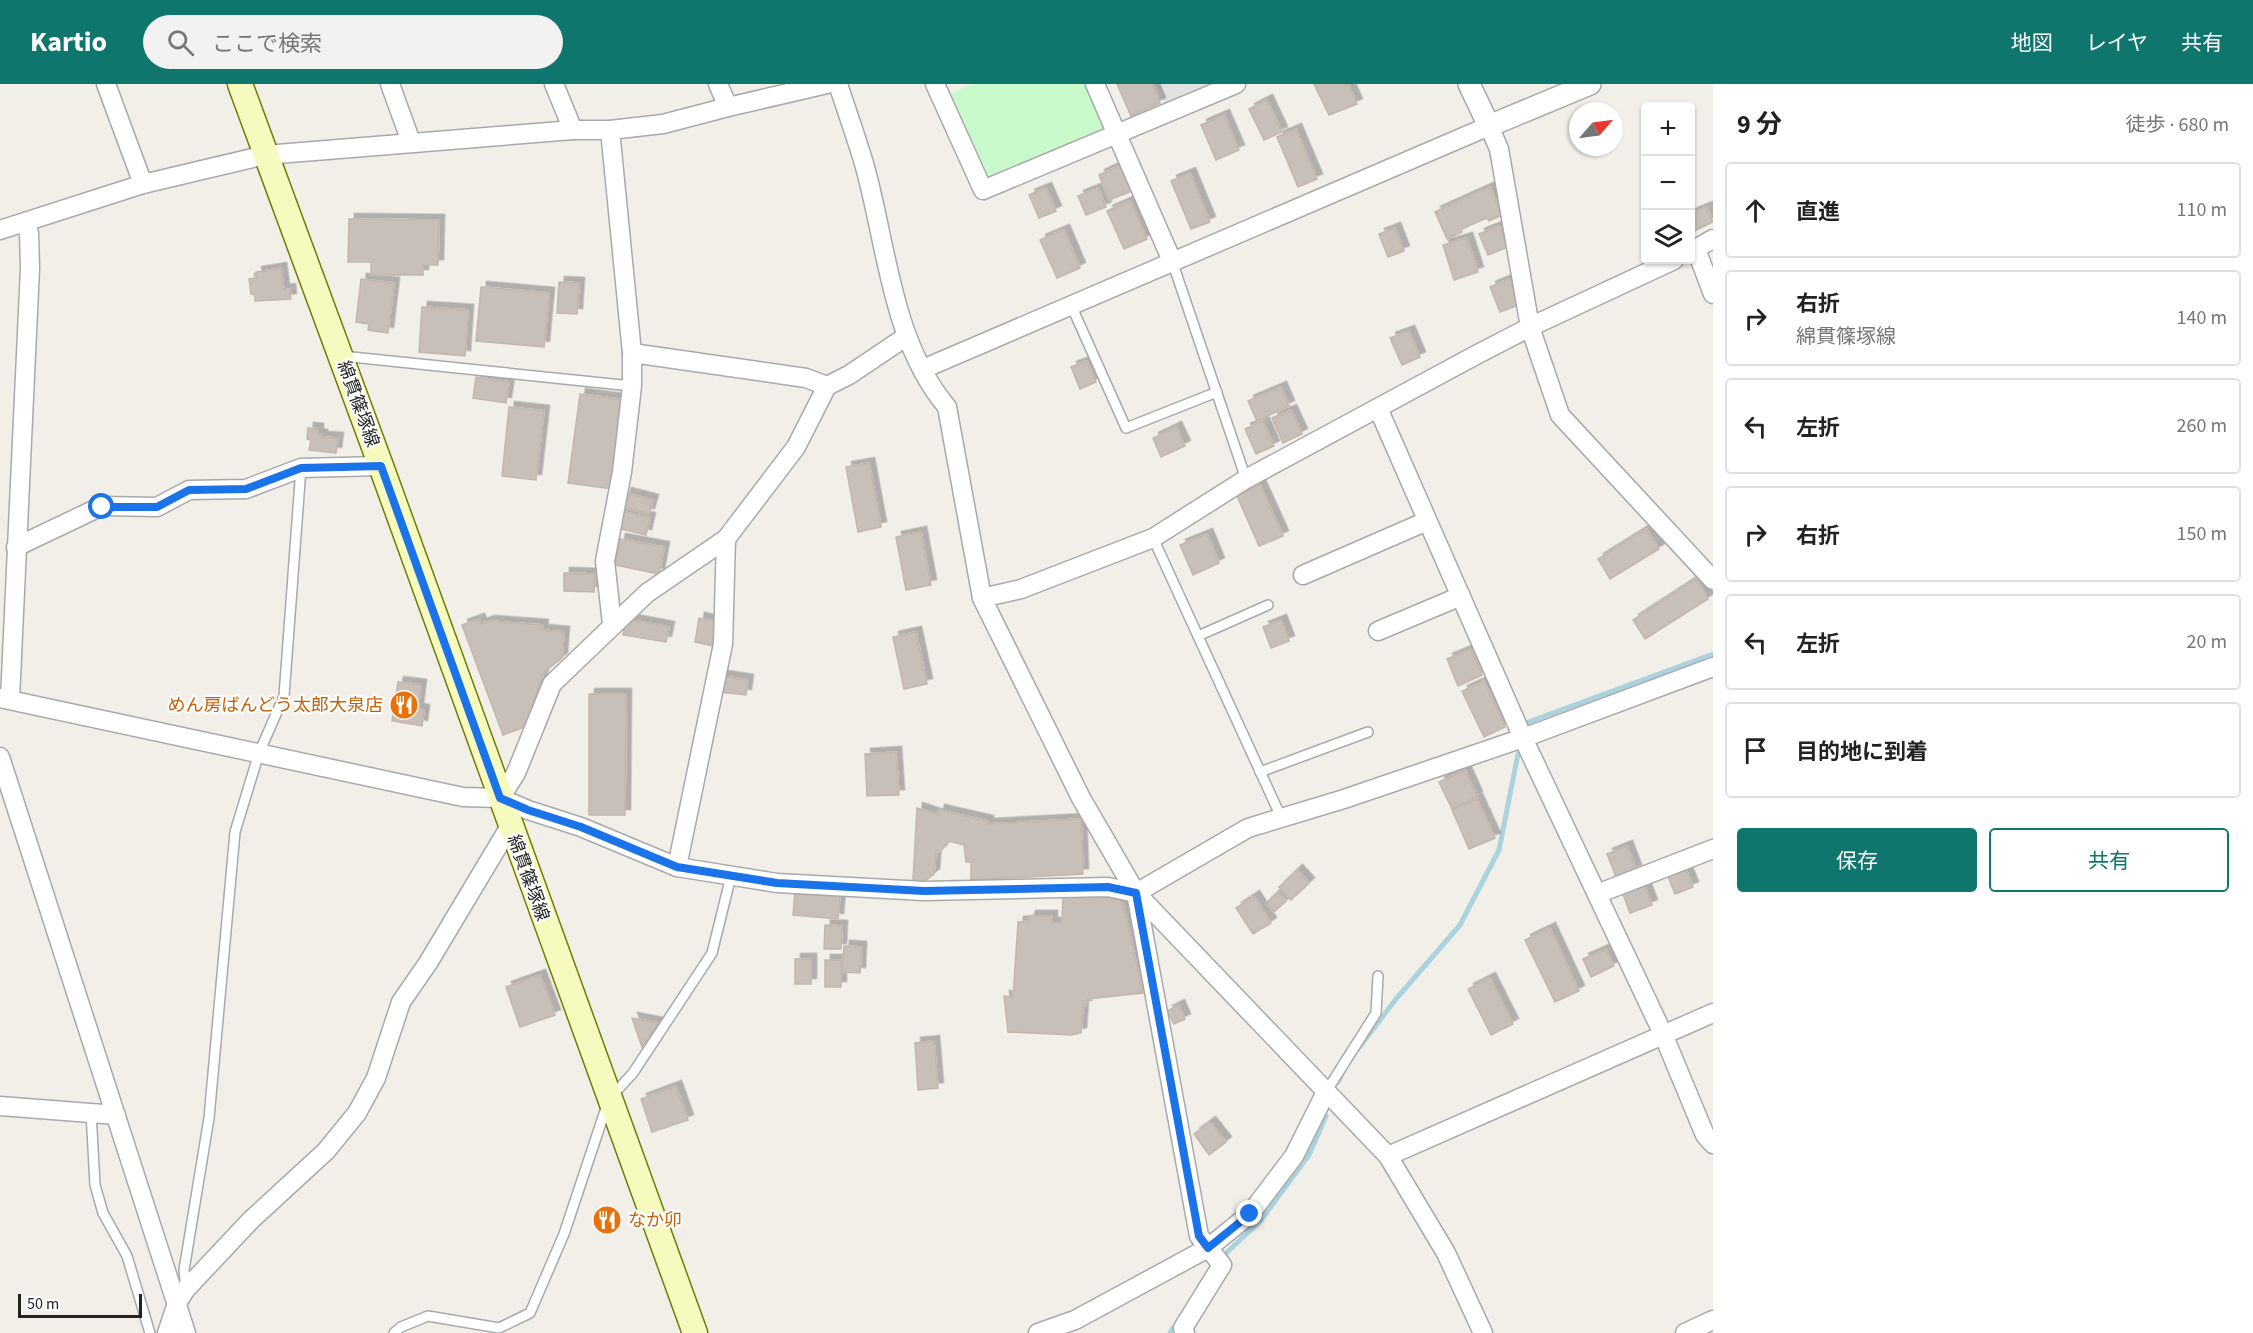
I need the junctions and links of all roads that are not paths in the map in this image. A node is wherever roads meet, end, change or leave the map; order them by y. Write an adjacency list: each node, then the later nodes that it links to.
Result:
1 (106, 84): 20 (street)
2 (240, 84): 19 (main road, 綿貫篠塚線)
3 (390, 84): 18 (street)
4 (554, 84): 15 (street)
5 (718, 84): 13 (street)
6 (827, 84): 13 (street)
7 (838, 84): 31 (street)
8 (935, 84): 17 (street)
9 (1095, 84): 17 (street)
10 (1236, 84): 17 (street)
11 (1469, 84): 14 (street)
12 (1590, 84): 14 (street)
13 (728, 107): 16 (street)
14 (1489, 126): 26 (street); 30 (street)
15 (573, 130): 16 (street); 18 (street)
16 (610, 130): 32 (street)
17 (1118, 132): 26 (street)
18 (411, 142): 19 (street)
19 (266, 155): 20 (street); 33 (main road, 綿貫篠塚線)
20 (143, 184): 21 (street)
21 (26, 222): 22 (street); 45 (street)
22 (0, 230)
23 (1713, 239): 24 (street)
24 (1695, 249)
25 (1695, 254): 28 (street)
26 (1172, 261): 29 (street); 37 (lane)
27 (1665, 264): 30 (street)
28 (1713, 294)
29 (1071, 305): 34 (street); 37 (lane)
30 (1530, 327): 38 (street); 47 (street)
31 (907, 336): 34 (street); 36 (street)
32 (632, 353): 35 (street); 36 (street)
33 (340, 356): 35 (lane); 39 (main road, 綿貫篠塚線)
34 (923, 369): 49 (street)
35 (632, 386): 51 (street)
36 (827, 386): 44 (street)
37 (1217, 392): 41 (lane)
38 (1378, 408): 41 (street); 42 (street)
39 (381, 466): 40 (street); 61 (main road, 綿貫篠塚線)
40 (301, 468): 45 (street); 58 (lane)
41 (1246, 479): 43 (street)
42 (1427, 520): 46 (street); 48 (street)
43 (1153, 538): 49 (street); 53 (lane)
44 (726, 539): 51 (street); 65 (street)
45 (16, 547): 55 (street)
46 (1303, 575)
47 (1713, 580)
48 (1461, 596): 52 (street); 57 (street)
49 (982, 598): 67 (street)
50 (1268, 605): 53 (lane)
51 (612, 624): 61 (street)
52 (1378, 631)
53 (1198, 636): 60 (lane)
54 (1713, 667): 57 (street)
55 (5, 699): 58 (street)
56 (1368, 732): 60 (lane)
57 (1523, 738): 62 (street); 68 (street)
58 (259, 753): 61 (street); 80 (lane)
59 (0, 757): 76 (street)
60 (1260, 772): 62 (lane)
61 (500, 798): 63 (main road, 綿貫篠塚線); 65 (street)
62 (1281, 817): 67 (street)
63 (510, 826): 73 (main road, 綿貫篠塚線); 80 (street)
64 (1713, 849): 68 (street)
65 (677, 867): 66 (street)
66 (731, 876): 67 (street); 73 (lane)
67 (1136, 893): 72 (street); 79 (street)
68 (1597, 894): 71 (street)
69 (1378, 976): 72 (lane)
70 (1713, 1013): 71 (street)
71 (1663, 1034): 77 (street); 78 (street)
72 (1326, 1092): 78 (street); 79 (street)
73 (609, 1099): 85 (lane); 86 (main road, 綿貫篠塚線)
74 (0, 1106): 75 (street)
75 (91, 1112): 76 (street); 82 (lane)
76 (116, 1115): 80 (street)
77 (1713, 1144)
78 (1388, 1156): 89 (street)
79 (1208, 1248): 87 (street); 88 (street)
80 (182, 1296): 83 (street); 84 (street)
81 (1713, 1320): 90 (street)
82 (150, 1333)
83 (167, 1333)
84 (186, 1333)
85 (394, 1333)
86 (695, 1333)
87 (1038, 1333)
88 (1185, 1333)
89 (1483, 1333)
90 (1685, 1333)

